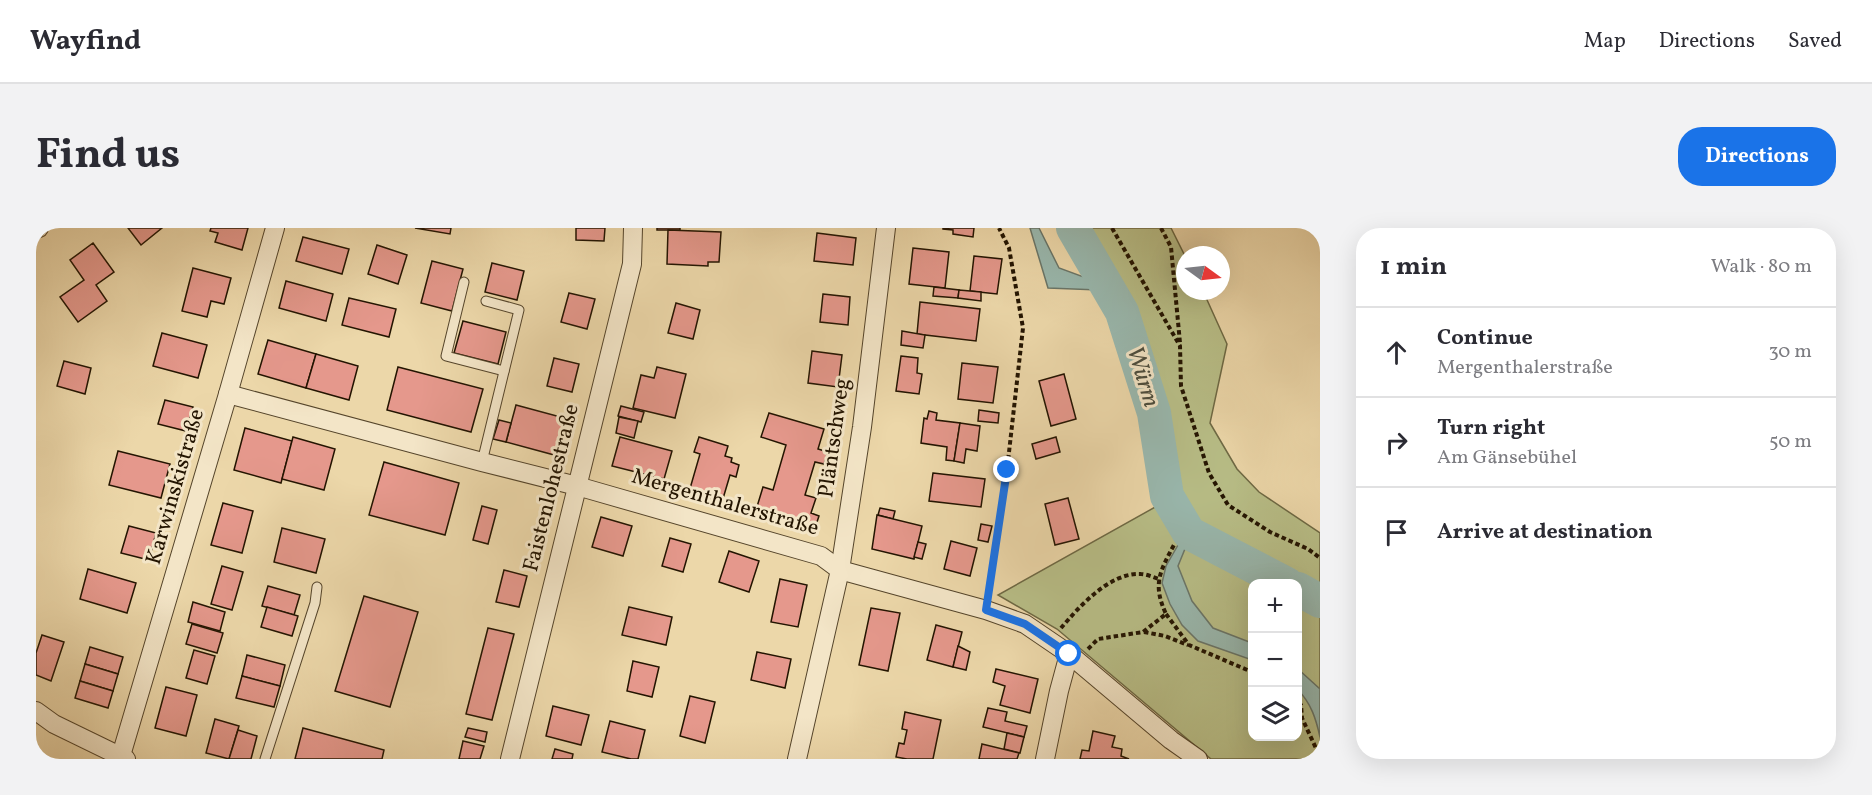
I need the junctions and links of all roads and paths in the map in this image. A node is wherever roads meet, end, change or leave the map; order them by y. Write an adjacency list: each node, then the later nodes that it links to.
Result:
1 (275, 228): 11 (street, Karwinskistraße)
2 (633, 228): 13 (street, Faistenlohestraße)
3 (886, 228): 16 (street, Pläntschweg)
4 (999, 228): 19 (path)
5 (1112, 228): 9 (path)
6 (1161, 228): 9 (path)
7 (464, 282): 10 (lane)
8 (486, 301): 10 (lane)
9 (1180, 346): 15 (path)
10 (504, 371): 12 (lane)
11 (228, 394): 12 (street, Mergenthalerstraße); 29 (street, Karwinskistraße)
12 (482, 462): 13 (street, Mergenthalerstraße)
13 (577, 486): 16 (street, Mergenthalerstraße); 31 (street, Faistenlohestraße)
14 (1175, 543): 17 (path)
15 (1320, 558)
16 (840, 570): 19 (street, Mergenthalerstraße); 32 (street, Pläntschweg)
17 (1159, 579): 20 (path); 22 (path)
18 (317, 587): 30 (lane)
19 (986, 610): 22 (street, Mergenthalerstraße)
20 (1166, 615): 21 (path); 23 (path)
21 (1143, 632): 23 (path); 24 (path)
22 (1050, 639): 24 (street, Mergenthalerstraße)
23 (1189, 645): 25 (path)
24 (1073, 656): 33 (street); 34 (street, Mergenthalerstraße)
25 (1248, 670)
26 (36, 711): 29 (street)
27 (1302, 718): 28 (path)
28 (1320, 756)
29 (122, 758)
30 (265, 759)
31 (510, 759)
32 (798, 759)
33 (1045, 759)
34 (1198, 759)

